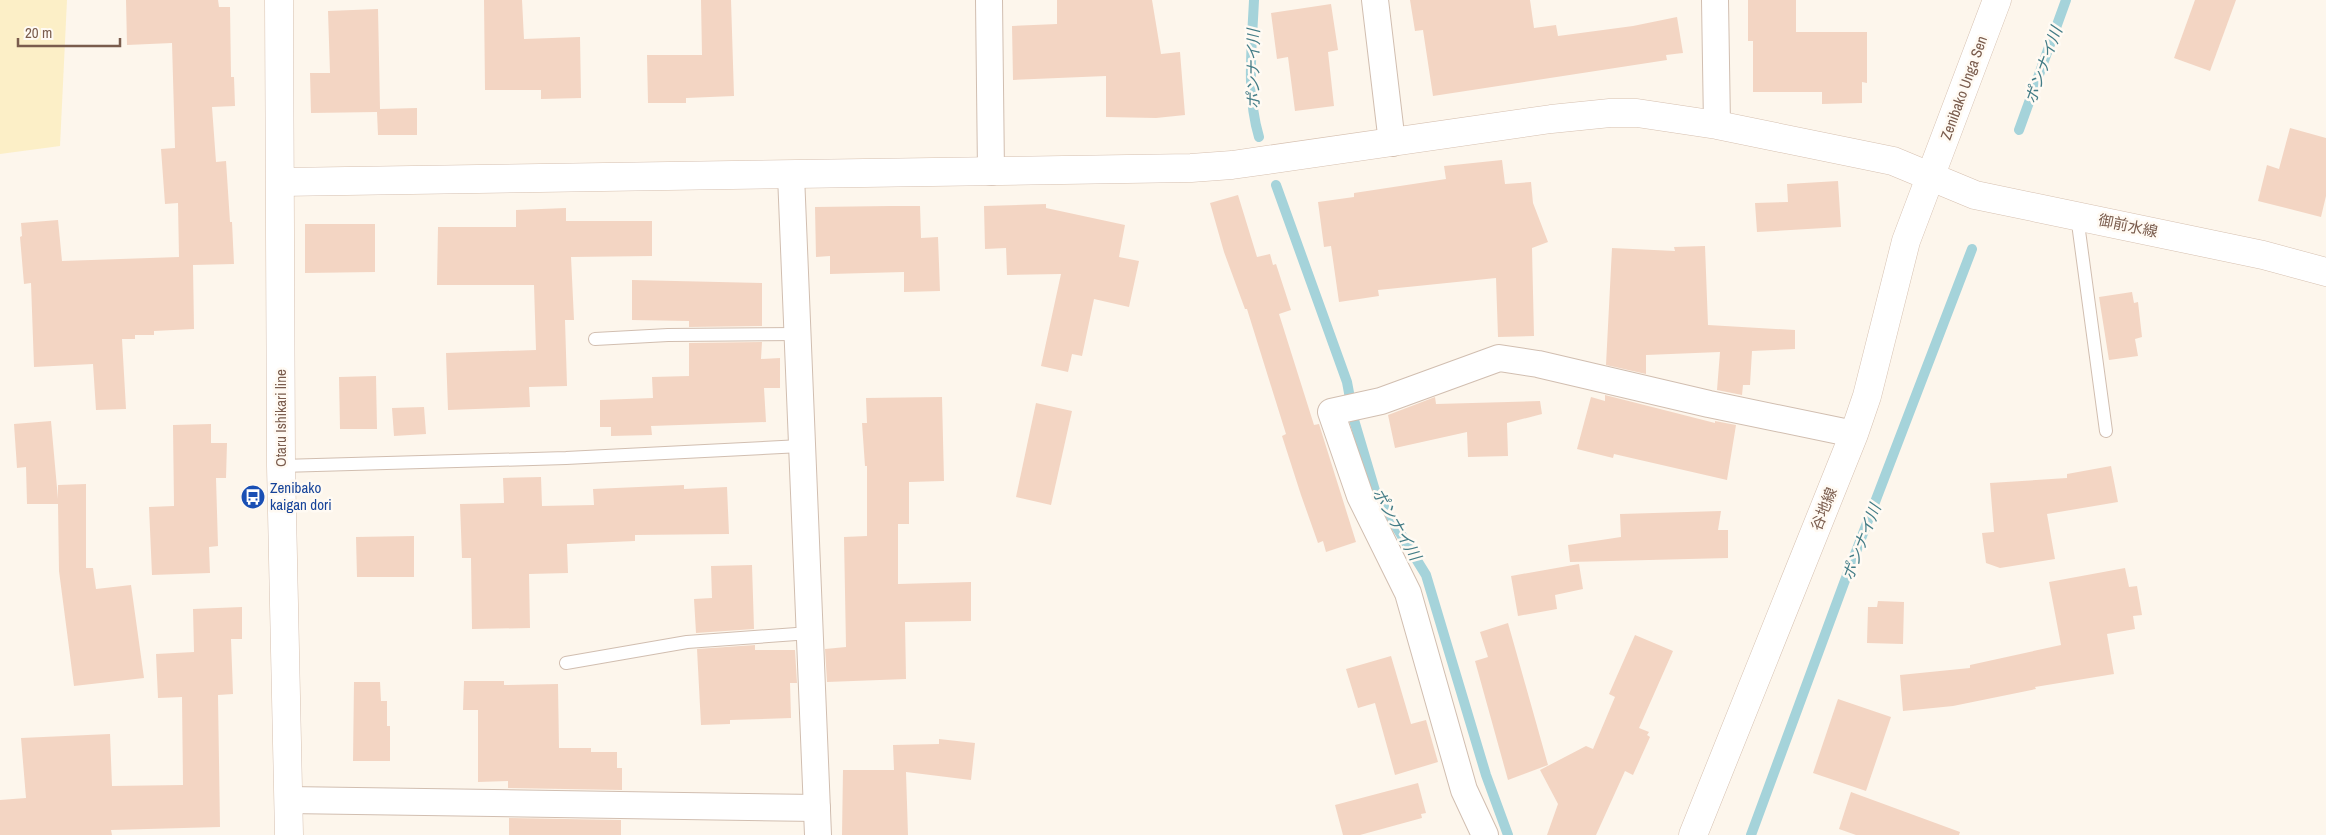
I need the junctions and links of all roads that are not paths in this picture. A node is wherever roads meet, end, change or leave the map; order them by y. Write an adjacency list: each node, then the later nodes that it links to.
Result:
1 (279, 0): 11 (street, Otaru Ishikari line)
2 (989, 0): 8 (street)
3 (1375, 0): 7 (street)
4 (1715, 0): 6 (street)
5 (1997, 0): 10 (street, Zenibako Unga Sen)
6 (1717, 125): 7 (street, 御前水線); 10 (street, 御前水線)
7 (1392, 143): 8 (street, 御前水線)
8 (991, 172): 9 (street, 御前水線)
9 (791, 175): 11 (street, 御前水線); 14 (street)
10 (1931, 176): 12 (street, 御前水線); 17 (street, 谷地線)
11 (281, 182): 19 (street, Otaru Ishikari line)
12 (2077, 216): 13 (street, 御前水線); 16 (lane)
13 (2326, 272)
14 (798, 334): 15 (lane); 18 (street)
15 (595, 339)
16 (2106, 431)
17 (1854, 434): 26 (street); 27 (street, 谷地線)
18 (801, 446): 19 (lane); 20 (street)
19 (282, 466): 22 (street, Otaru Ishikari line)
20 (810, 633): 21 (lane); 23 (street)
21 (566, 663)
22 (288, 800): 23 (street); 24 (street, Otaru Ishikari line)
23 (817, 808): 25 (street)
24 (289, 835)
25 (818, 835)
26 (1485, 835)
27 (1693, 835)

